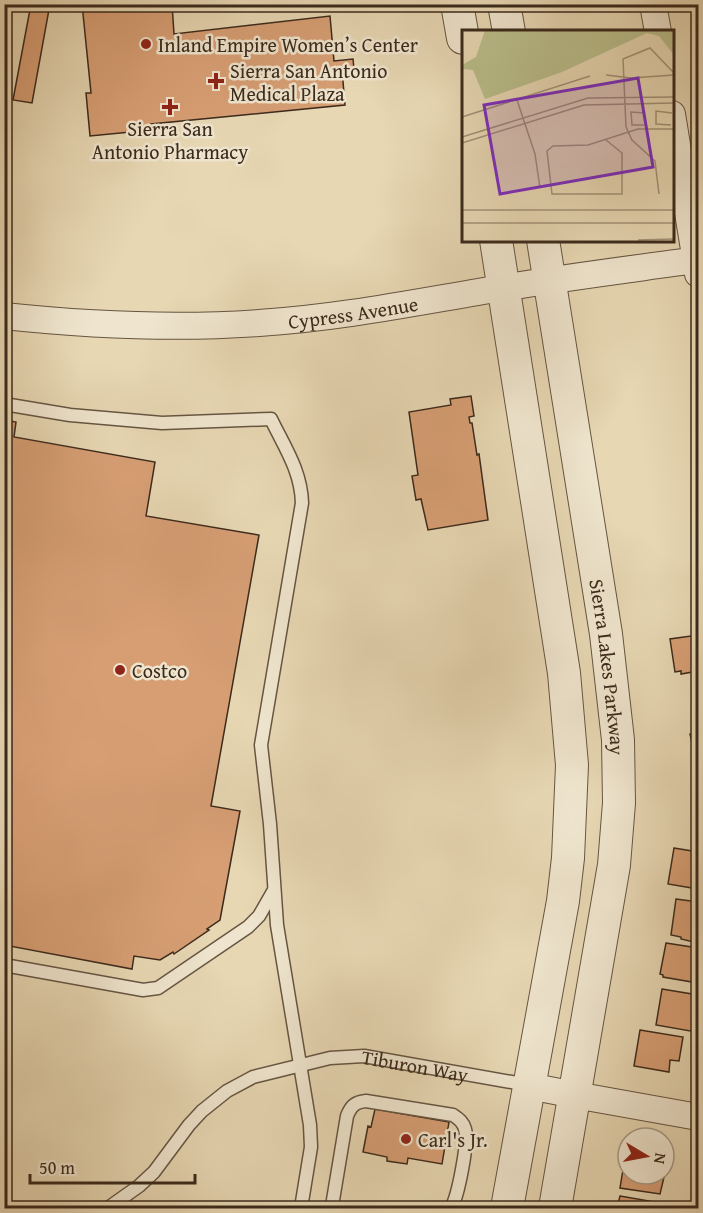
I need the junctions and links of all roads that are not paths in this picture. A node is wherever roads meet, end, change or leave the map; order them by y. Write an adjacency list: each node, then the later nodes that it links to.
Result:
1 (458, 4): 6 (street)
2 (504, 4): 4 (street)
3 (653, 4): 5 (street)
4 (509, 30)
5 (658, 30)
6 (462, 31)
7 (673, 120): 10 (street)
8 (496, 242): 12 (street)
9 (543, 242): 11 (street, Sierra Lakes Parkway)
10 (697, 267): 11 (street, Cypress Avenue)
11 (550, 281): 12 (street, Cypress Avenue); 19 (street, Sierra Lakes Parkway)
12 (504, 287): 13 (street, Cypress Avenue); 18 (street)
13 (4, 316)
14 (4, 404): 15 (lane)
15 (275, 889): 16 (lane); 17 (lane)
16 (4, 964)
17 (300, 1065): 18 (lane, Tiburon Way); 22 (lane, Tiburon Way); 23 (lane)
18 (529, 1086): 19 (street); 25 (street)
19 (575, 1095): 20 (street); 26 (street, Sierra Lakes Parkway)
20 (699, 1117)
21 (333, 1200): 24 (lane)
22 (108, 1209)
23 (301, 1209)
24 (451, 1209)
25 (507, 1209)
26 (555, 1209)

